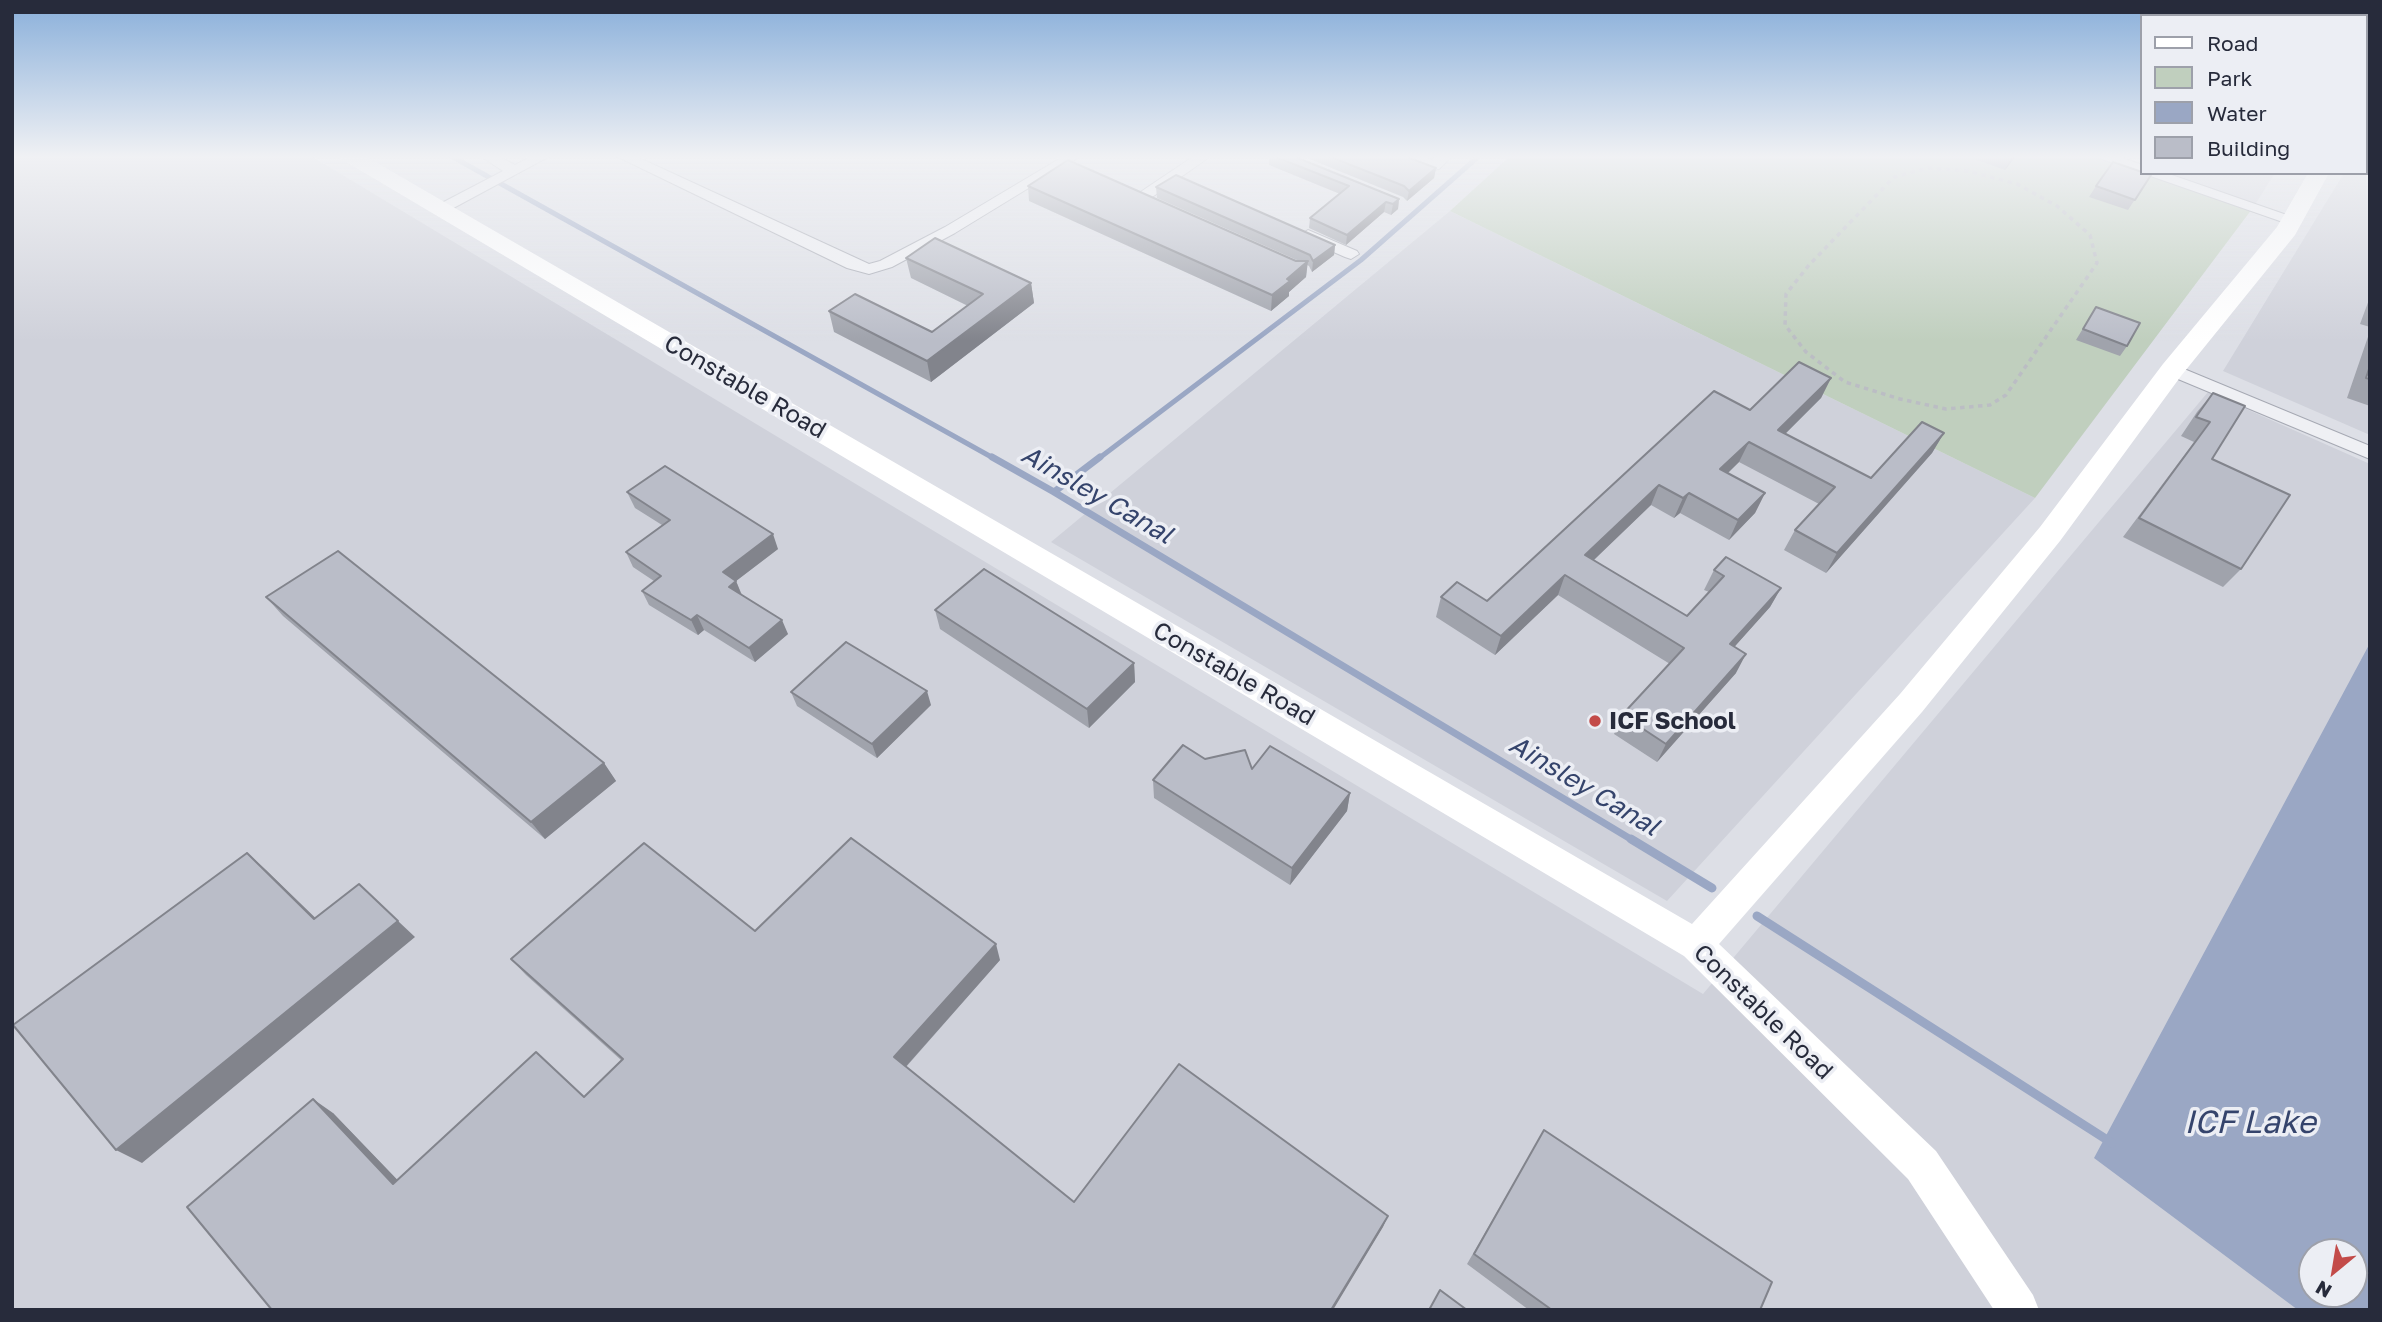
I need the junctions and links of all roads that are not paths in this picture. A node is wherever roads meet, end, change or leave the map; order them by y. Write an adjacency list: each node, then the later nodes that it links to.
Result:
1 (456, 218): 11 (street, Constable Road)
2 (752, 218): 3 (street)
3 (971, 218)
4 (2282, 218): 6 (lane)
5 (2294, 218): 6 (street)
6 (2292, 221): 9 (street)
7 (1288, 226): 8 (street)
8 (1351, 254)
9 (2172, 370): 10 (street); 11 (street)
10 (2370, 453)
11 (1696, 945): 12 (street, Constable Road)
12 (2018, 1310)

